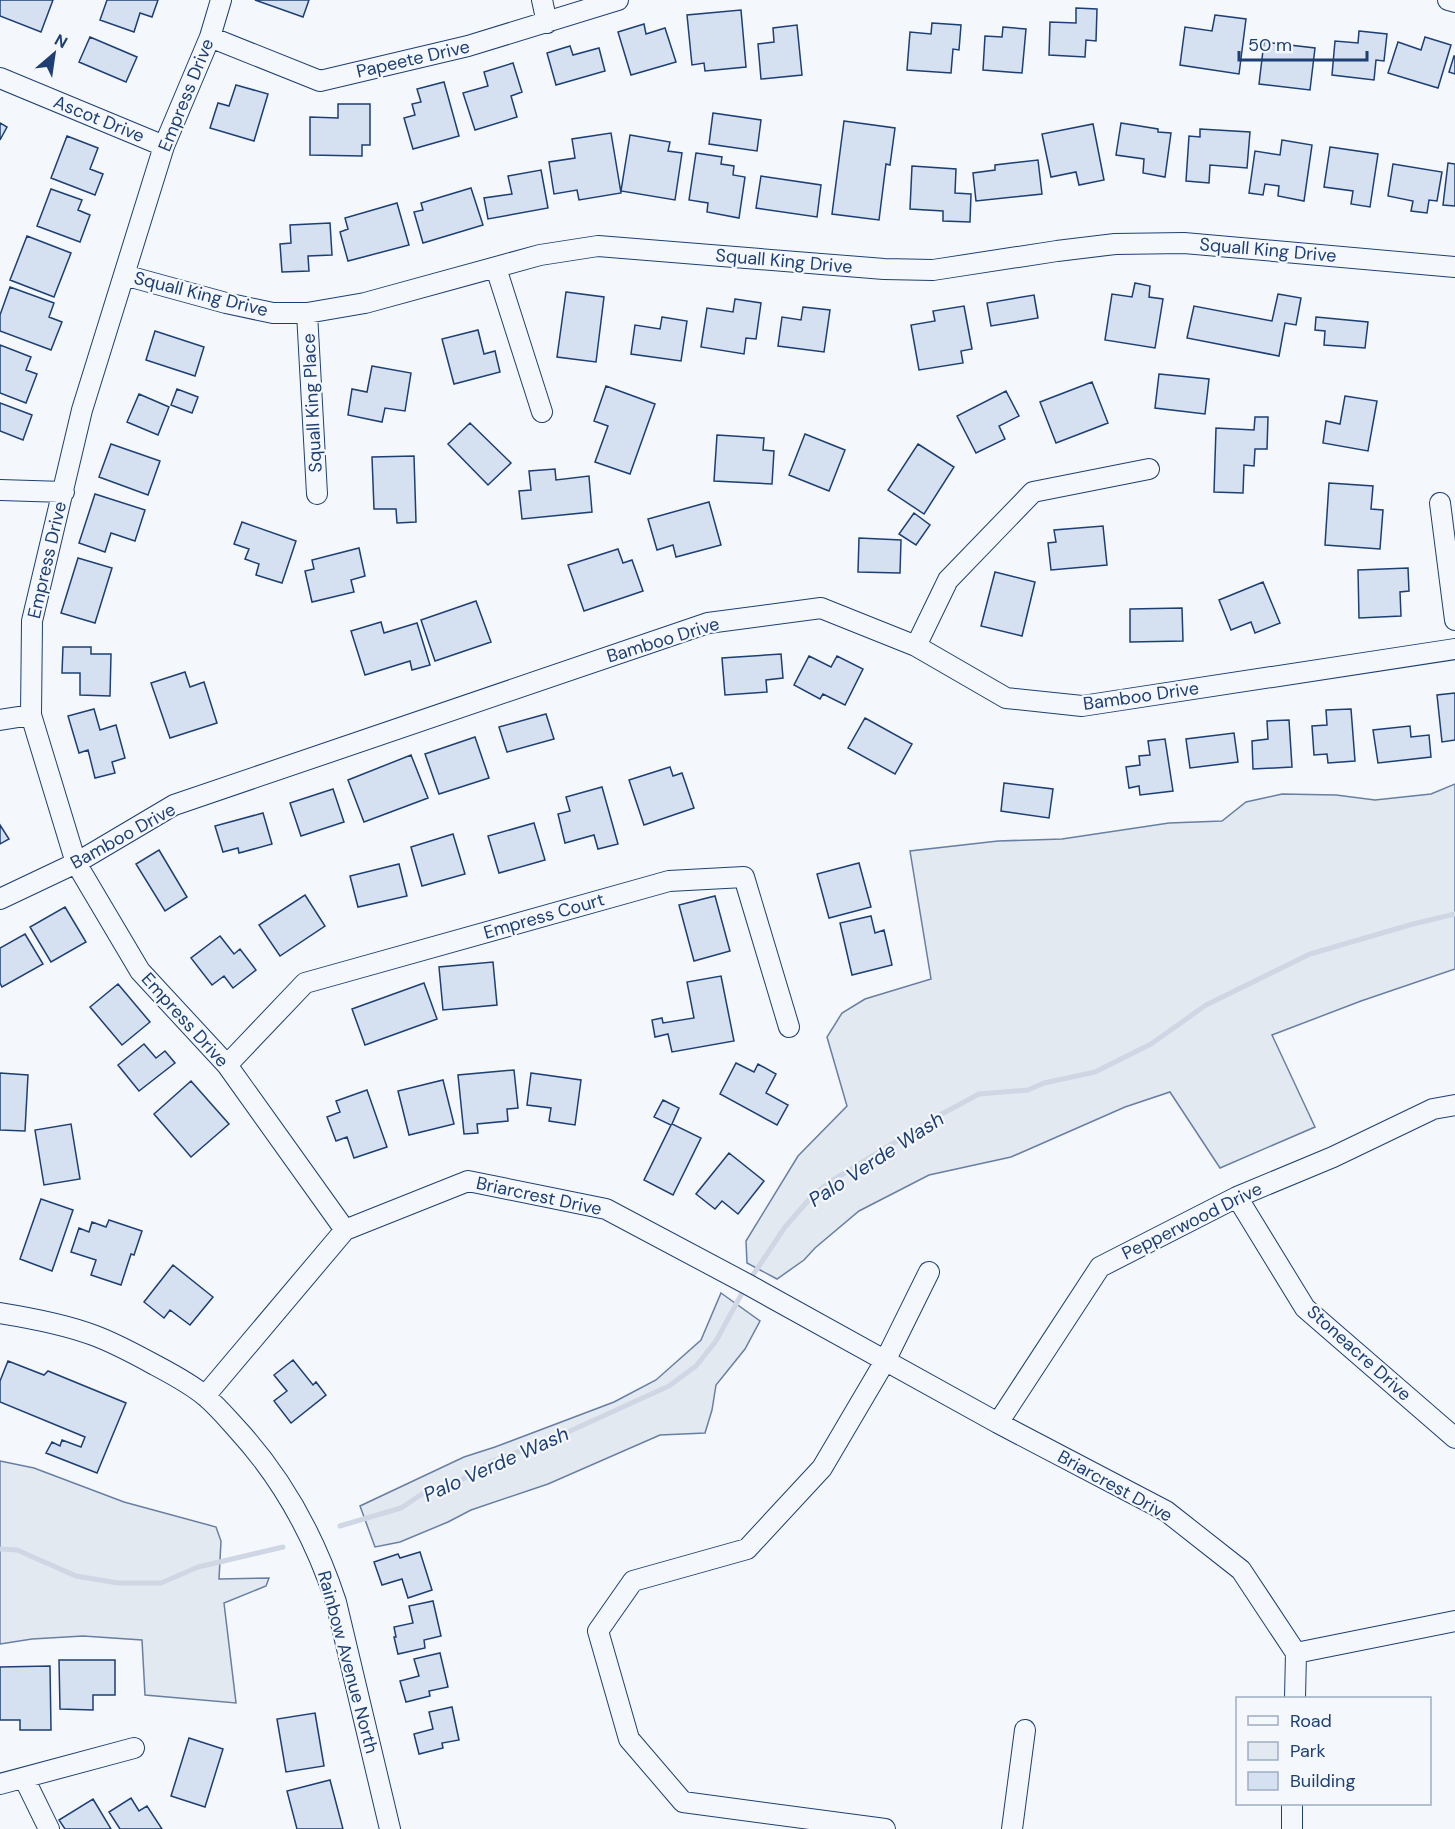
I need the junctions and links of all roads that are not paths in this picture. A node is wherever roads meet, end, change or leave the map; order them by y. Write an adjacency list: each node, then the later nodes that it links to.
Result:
1 (221, 0): 7 (street, Empress Drive)
2 (542, 0): 6 (street)
3 (618, 0): 6 (street, Papeete Drive)
4 (1448, 0): 5 (street)
5 (1455, 2)
6 (547, 23): 7 (street, Papeete Drive)
7 (210, 37): 9 (street, Empress Drive)
8 (0, 78): 9 (street, Ascot Drive)
9 (164, 146): 12 (street, Empress Drive)
10 (496, 267): 11 (street, Squall King Drive); 13 (street, Squall King Drive); 14 (street)
11 (1455, 267)
12 (124, 274): 13 (street, Squall King Drive); 17 (street, Empress Drive)
13 (307, 313): 18 (street, Squall King Place)
14 (542, 412)
15 (1149, 468): 21 (street)
16 (0, 490): 17 (street)
17 (64, 492): 23 (street, Empress Drive)
18 (317, 494)
19 (1440, 502): 20 (street)
20 (1455, 620)
21 (916, 646): 22 (street, Bamboo Drive); 25 (street, Bamboo Drive)
22 (1455, 649)
23 (31, 715): 24 (street); 25 (street, Empress Drive)
24 (0, 720)
25 (76, 863): 26 (street, Bamboo Drive); 28 (street, Empress Drive)
26 (0, 899)
27 (789, 1027): 28 (street, Empress Court)
28 (227, 1065): 31 (street, Empress Drive)
29 (1455, 1105): 30 (street, Pepperwood Drive)
30 (1237, 1197): 36 (street, Pepperwood Drive); 37 (street, Stoneacre Drive)
31 (345, 1230): 34 (street, Briarcrest Drive); 35 (street, Briarcrest Drive)
32 (929, 1272): 34 (street)
33 (0, 1313): 35 (street, Rainbow Avenue North)
34 (885, 1361): 36 (street, Briarcrest Drive); 48 (street)
35 (205, 1396): 47 (street, Rainbow Avenue North)
36 (998, 1423): 39 (street, Briarcrest Drive)
37 (1455, 1438)
38 (1455, 1621): 39 (street)
39 (1296, 1653): 40 (street)
40 (1295, 1697)
41 (1024, 1730): 49 (street)
42 (134, 1748): 43 (street)
43 (24, 1778): 44 (street); 46 (street)
44 (0, 1784)
45 (1292, 1805): 50 (street)
46 (49, 1829)
47 (390, 1829)
48 (885, 1829)
49 (1012, 1829)
50 (1292, 1829)

